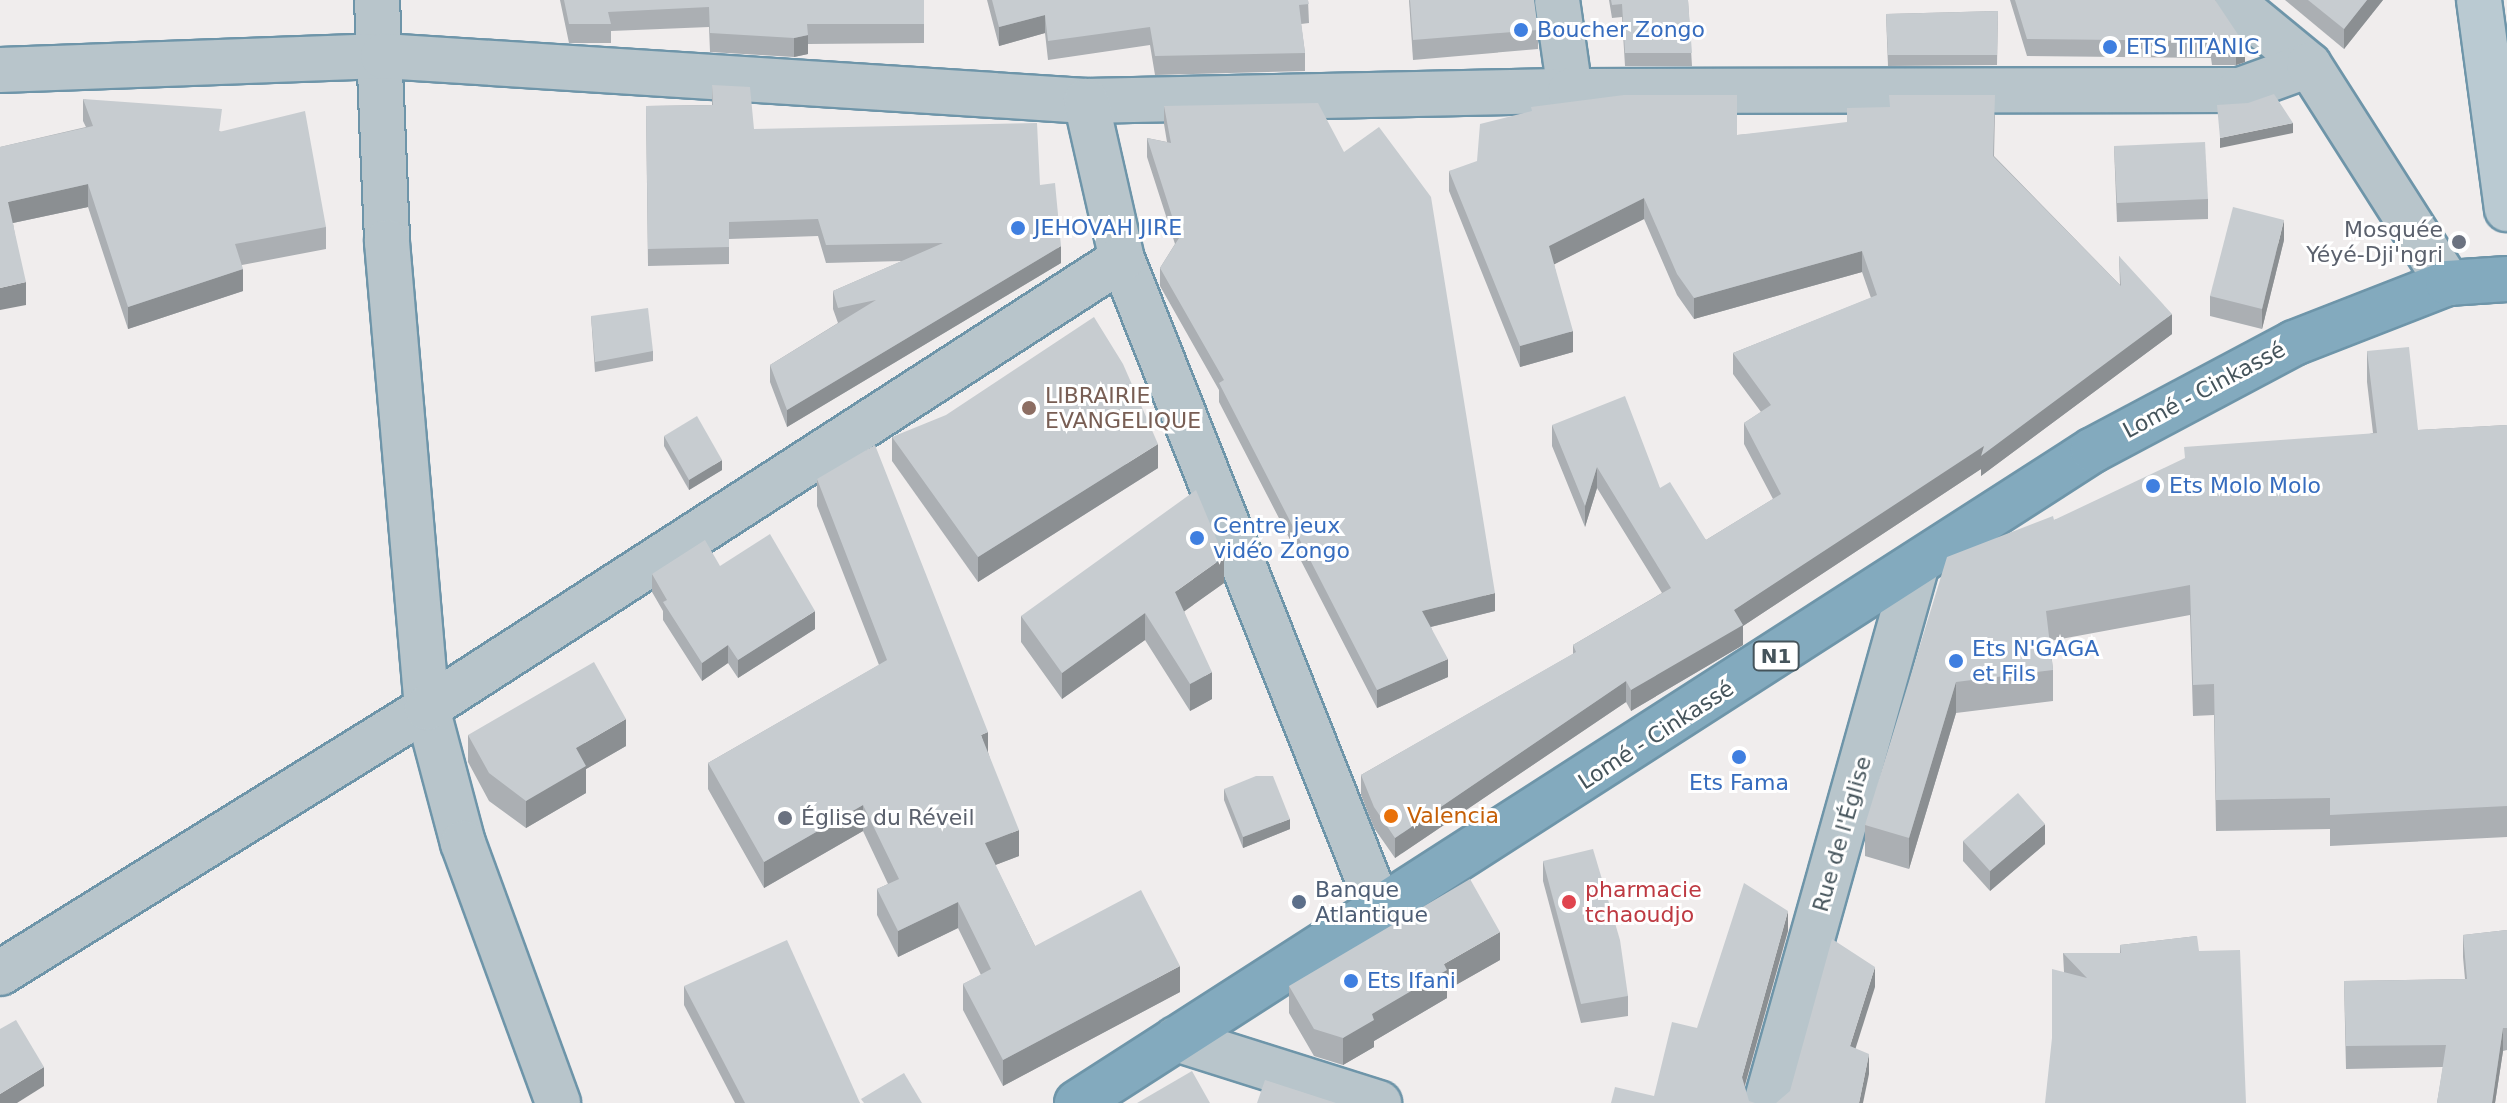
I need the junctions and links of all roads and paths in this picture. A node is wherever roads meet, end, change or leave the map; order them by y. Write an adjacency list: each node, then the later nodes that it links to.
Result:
1 (377, 0): 5 (street)
2 (1557, 0): 8 (street)
3 (2230, 0): 6 (street)
4 (2479, 0): 10 (main road)
5 (383, 56): 7 (street); 9 (street); 15 (street)
6 (2309, 65): 8 (street); 13 (street)
7 (0, 70)
8 (1570, 91): 9 (street)
9 (1086, 101): 11 (street)
10 (2507, 209)
11 (1122, 259): 15 (street); 16 (street)
12 (2507, 279): 13 (highway, Lomé - Cinkassé / N1)
13 (2448, 283): 14 (highway, Lomé - Cinkassé / N1)
14 (1917, 564): 16 (highway, Lomé - Cinkassé / N1); 22 (street, Rue de l'Église)
15 (427, 708): 17 (street); 19 (street)
16 (1380, 910): 18 (highway, Lomé - Cinkassé / N1)
17 (0, 973)
18 (1176, 1039): 20 (highway, Lomé - Cinkassé / N1); 21 (street)
19 (558, 1103)
20 (1077, 1103)
21 (1379, 1103)
22 (1766, 1103)

